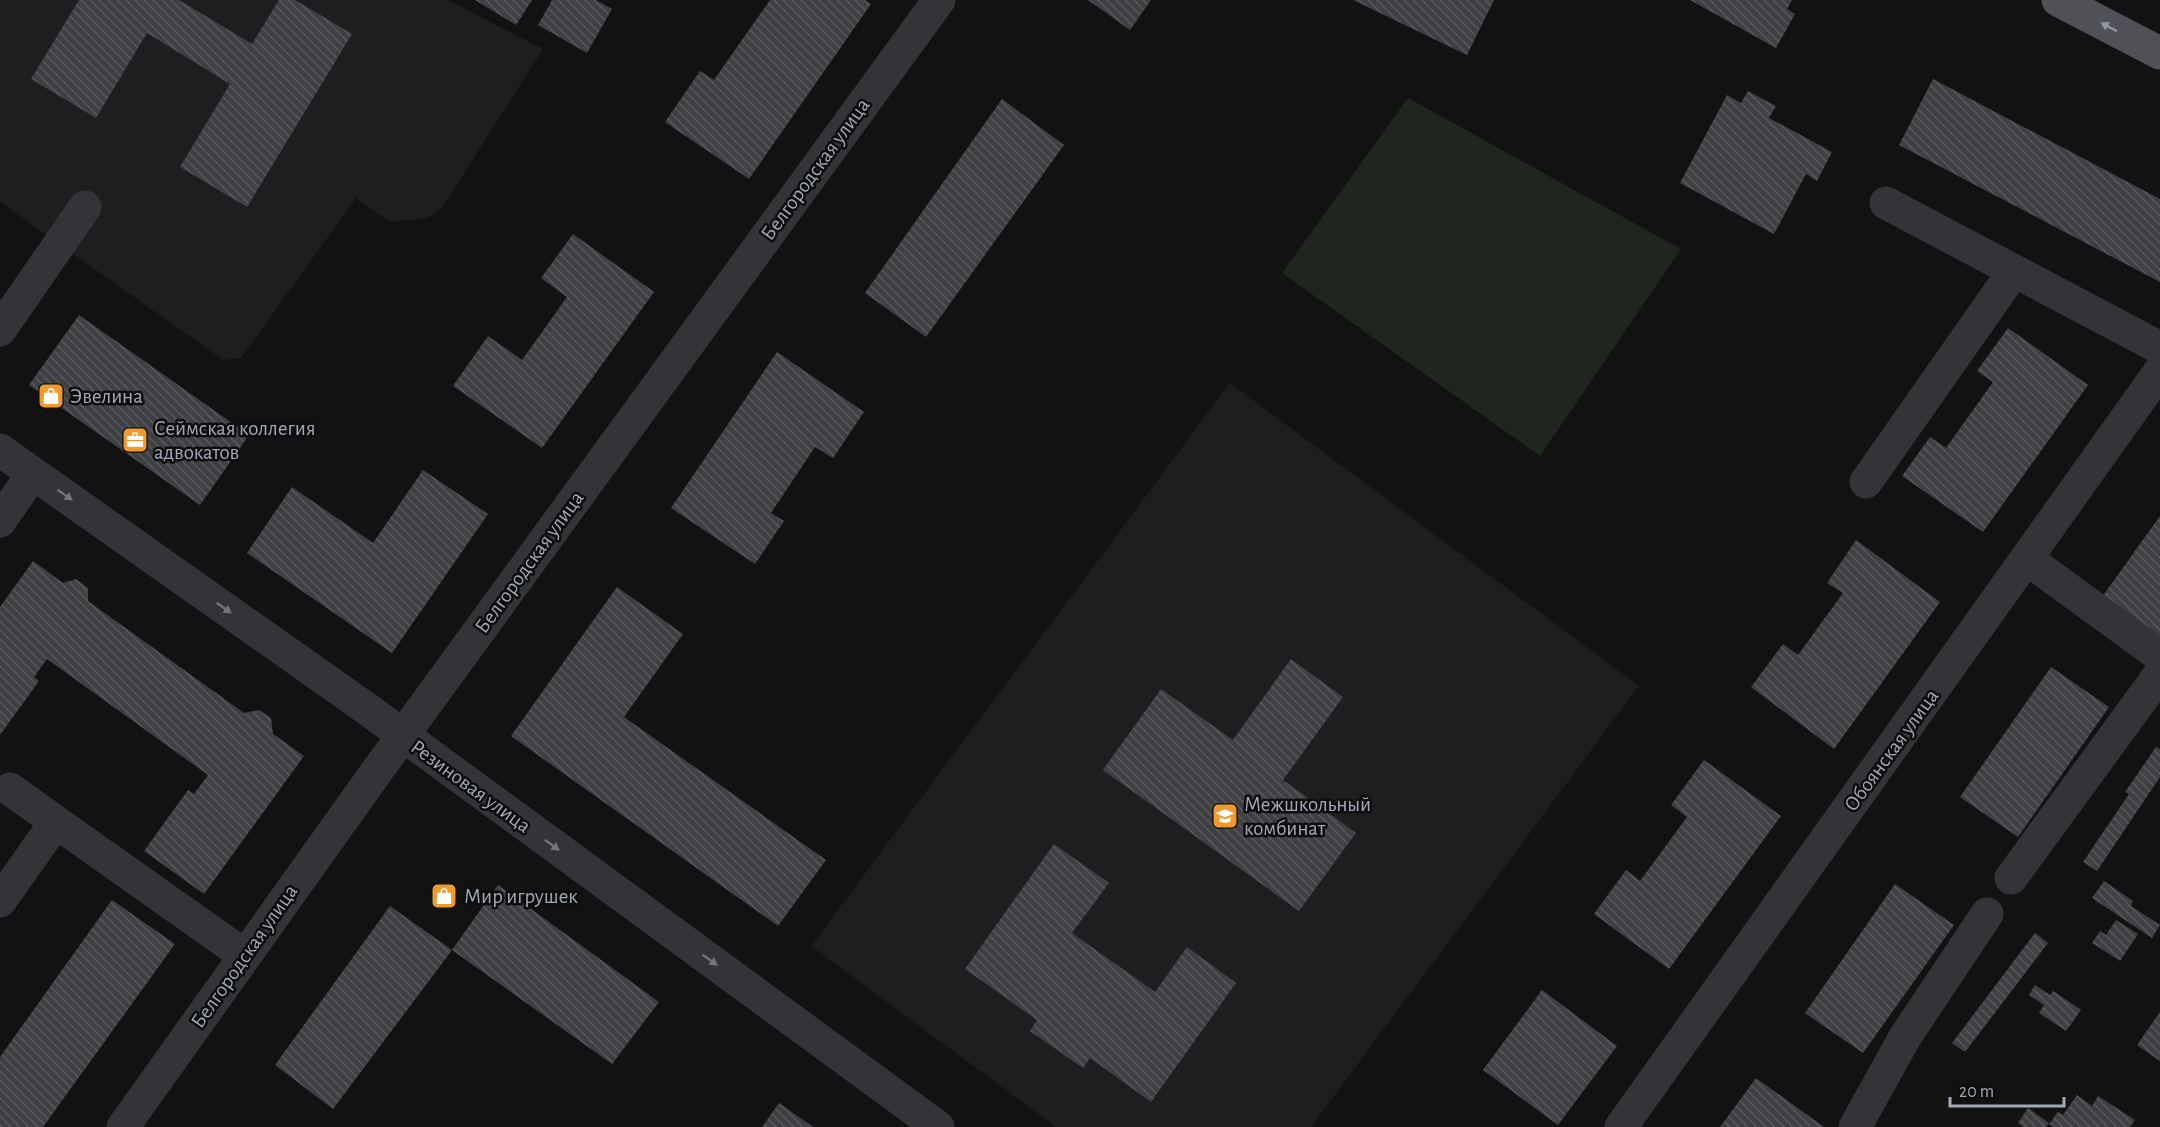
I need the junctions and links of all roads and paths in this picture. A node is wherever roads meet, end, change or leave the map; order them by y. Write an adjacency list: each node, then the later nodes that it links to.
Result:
1 (939, 0): 17 (street, Белгородская улица)
2 (2058, 0): 3 (main road, one-way to 2)
3 (2160, 53)
4 (1886, 203): 6 (street)
5 (85, 207): 7 (street)
6 (2014, 271): 8 (street); 12 (street)
7 (0, 330)
8 (2160, 348)
9 (2160, 371): 14 (street, Обоянская улица)
10 (0, 450): 11 (street, Резиновая улица)
11 (33, 473): 13 (street); 17 (street, Резиновая улица, one-way to 17)
12 (1866, 482)
13 (0, 521)
14 (2028, 560): 15 (street); 26 (street, Обоянская улица)
15 (2160, 656)
16 (2160, 674): 20 (street)
17 (403, 736): 23 (street, Белгородская улица); 25 (street, Резиновая улица, one-way to 25)
18 (10, 789): 19 (street)
19 (56, 822): 21 (street); 23 (street)
20 (2011, 878)
21 (0, 901)
22 (1987, 914): 27 (street)
23 (244, 955): 24 (street, Белгородская улица)
24 (123, 1127)
25 (938, 1127)
26 (1621, 1127)
27 (1855, 1127)

